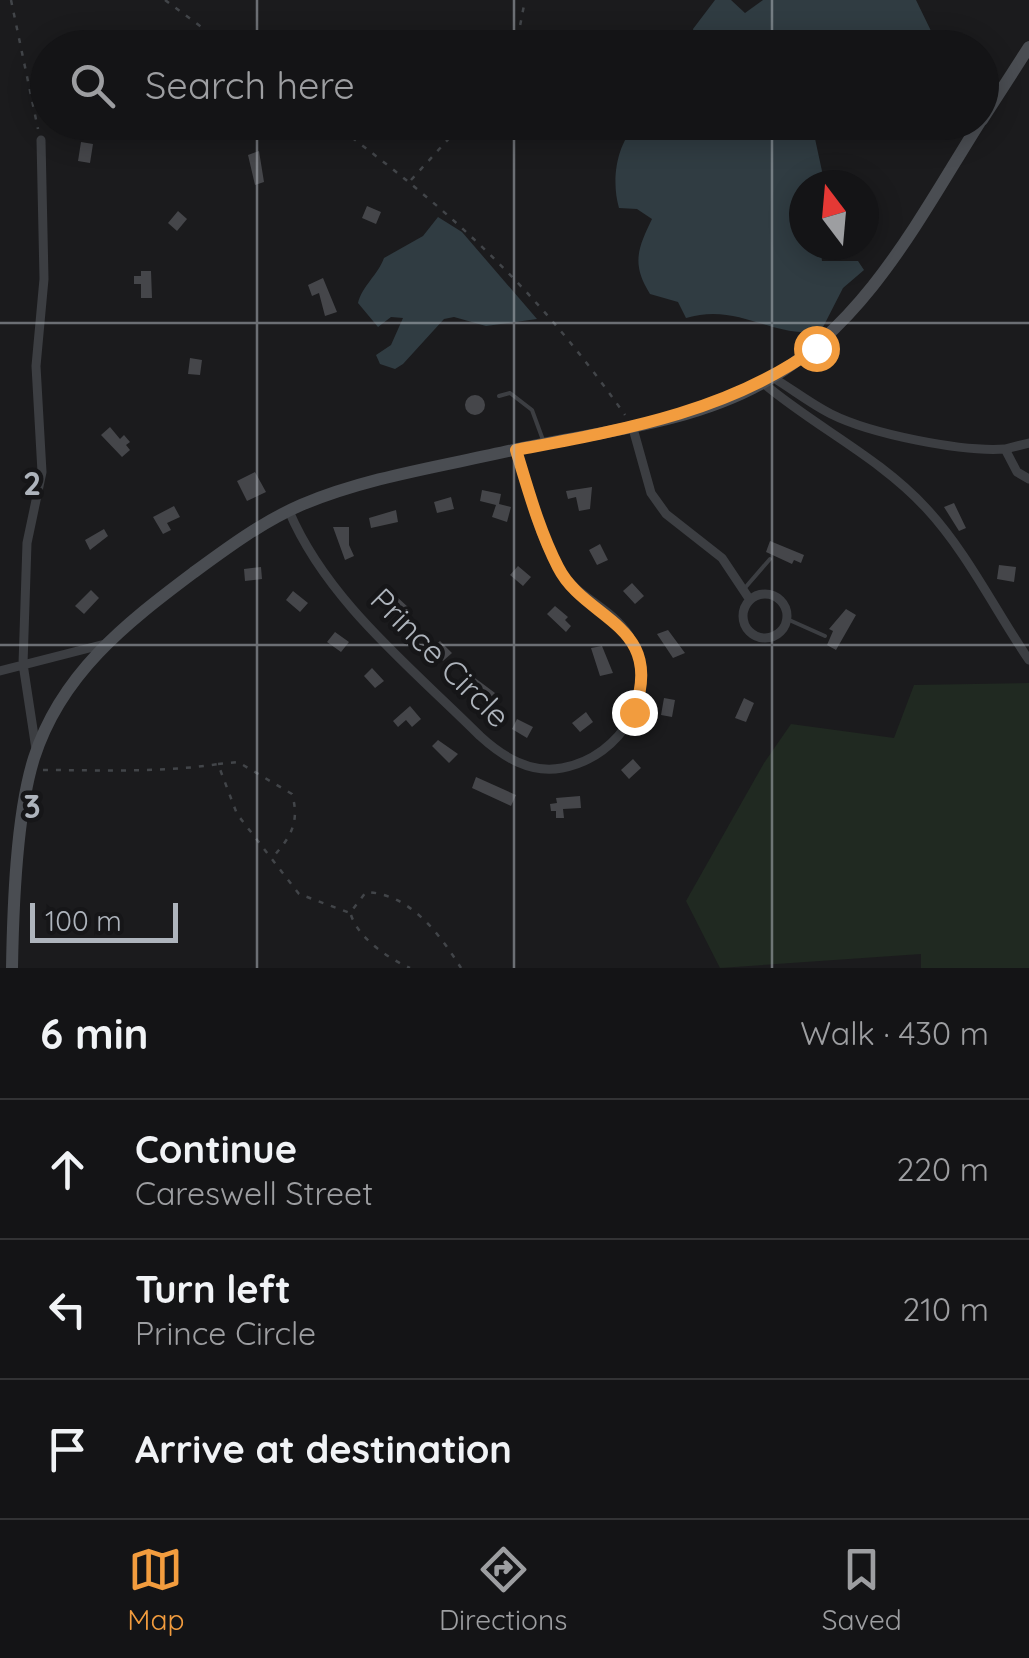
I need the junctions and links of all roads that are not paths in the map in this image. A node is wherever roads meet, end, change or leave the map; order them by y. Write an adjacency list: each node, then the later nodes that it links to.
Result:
1 (1029, 47): 2 (main road)
2 (999, 94)
3 (41, 140): 21 (street)
4 (969, 140): 5 (main road)
5 (767, 380): 7 (main road); 10 (street); 20 (street)
6 (500, 396): 9 (lane)
7 (632, 425): 9 (main road); 15 (street)
8 (1029, 443): 10 (street)
9 (544, 444): 11 (main road)
10 (1005, 449): 12 (street)
11 (516, 450): 13 (main road); 13 (street, Prince Circle)
12 (1029, 478)
13 (288, 511): 19 (main road)
14 (770, 559): 15 (lane)
15 (744, 589): 16 (street)
16 (750, 600): 17 (street); 17 (street)
17 (786, 619): 18 (lane)
18 (825, 636)
19 (105, 644): 21 (street); 23 (main road)
20 (1029, 660)
21 (22, 664): 22 (street); 23 (street)
22 (0, 671)
23 (36, 752): 24 (main road)
24 (12, 968)

